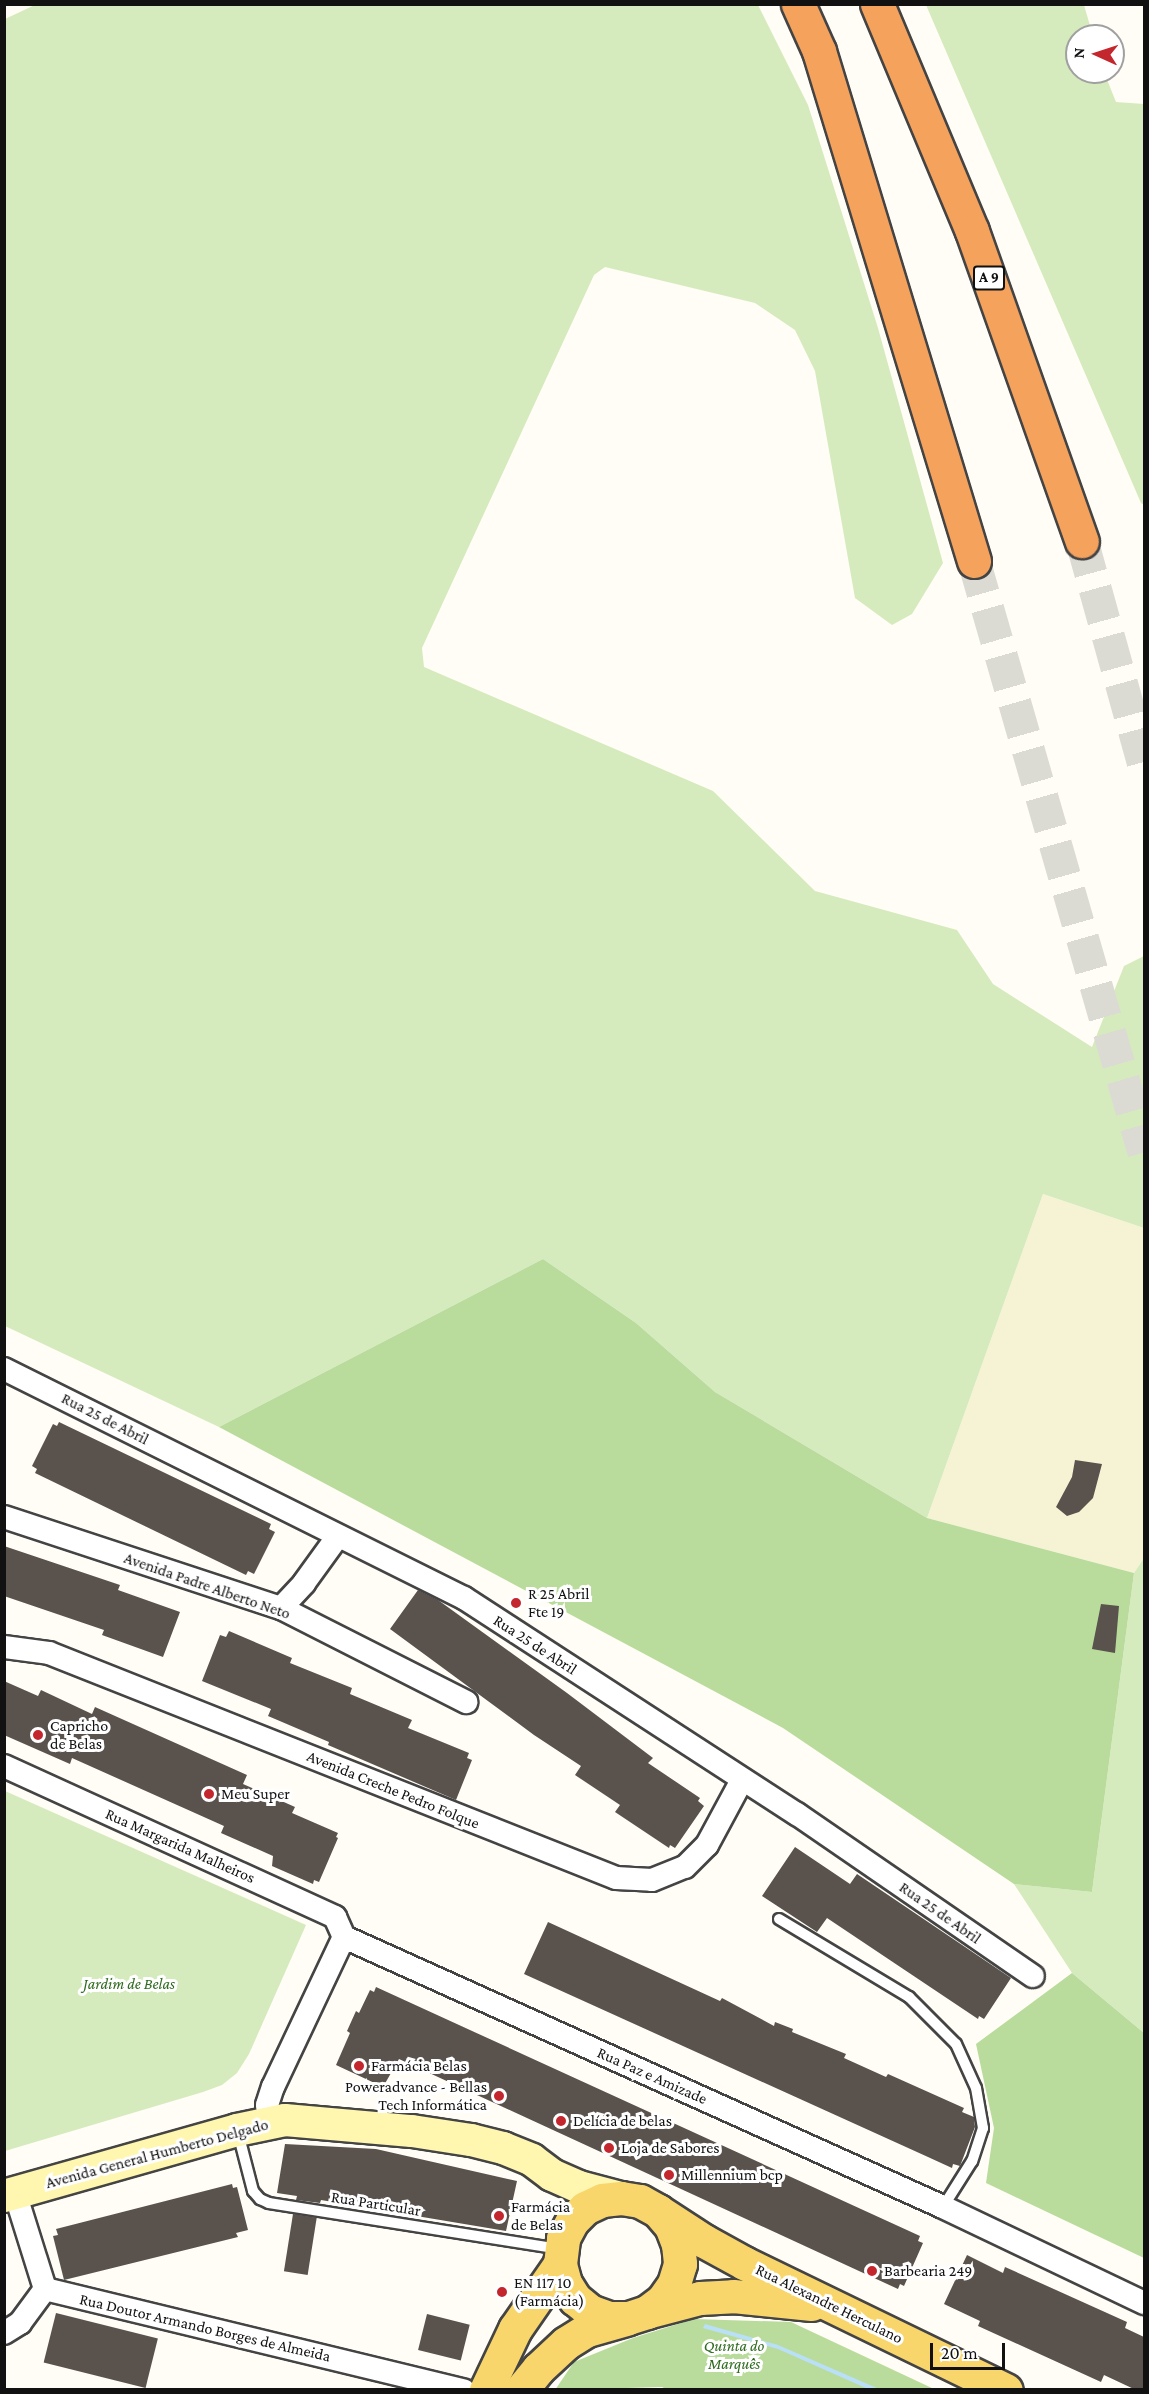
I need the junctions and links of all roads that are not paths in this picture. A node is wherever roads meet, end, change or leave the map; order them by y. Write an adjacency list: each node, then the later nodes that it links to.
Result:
1 (798, 4): 4 (highway)
2 (880, 12): 3 (highway, A 9)
3 (1082, 541)
4 (974, 561)
5 (4, 1369): 7 (street, Rua 25 de Abril)
6 (4, 1517): 8 (street, Avenida Padre Alberto Neto)
7 (338, 1536): 8 (street); 12 (street, Rua 25 de Abril)
8 (281, 1608): 10 (street, Avenida Padre Alberto Neto)
9 (4, 1647): 12 (street, Avenida Creche Pedro Folque)
10 (466, 1702)
11 (4, 1766): 14 (street, Rua Margarida Malheiros)
12 (742, 1780): 15 (street, Rua 25 de Abril)
13 (779, 1919): 21 (lane)
14 (344, 1937): 16 (street); 21 (street, Rua Paz e Amizade)
15 (1033, 1976)
16 (269, 2123): 17 (main road, Avenida General Humberto Delgado); 18 (main road, Avenida General Humberto Delgado)
17 (237, 2130): 19 (main road, Avenida General Humberto Delgado); 23 (lane, Rua Particular)
18 (552, 2175): 20 (main road, Avenida General Humberto Delgado); 23 (main road)
19 (10, 2194): 24 (street)
20 (621, 2198): 22 (main road, Rua Alexandre Herculano); 23 (main road, Rua Alexandre Herculano)
21 (943, 2207): 25 (street, Rua Paz e Amizade)
22 (658, 2211): 26 (main road, Rua Alexandre Herculano); 27 (main road)
23 (561, 2250): 27 (main road); 30 (main road, Rua Alexandre Herculano)
24 (45, 2289): 28 (street); 29 (street, Rua Doutor Armando Borges de Almeida)
25 (1144, 2303)
26 (834, 2306): 27 (main road); 32 (main road, Rua Alexandre Herculano)
27 (638, 2315): 31 (main road)
28 (4, 2333)
29 (464, 2390)
30 (486, 2390)
31 (521, 2390)
32 (1006, 2390)

